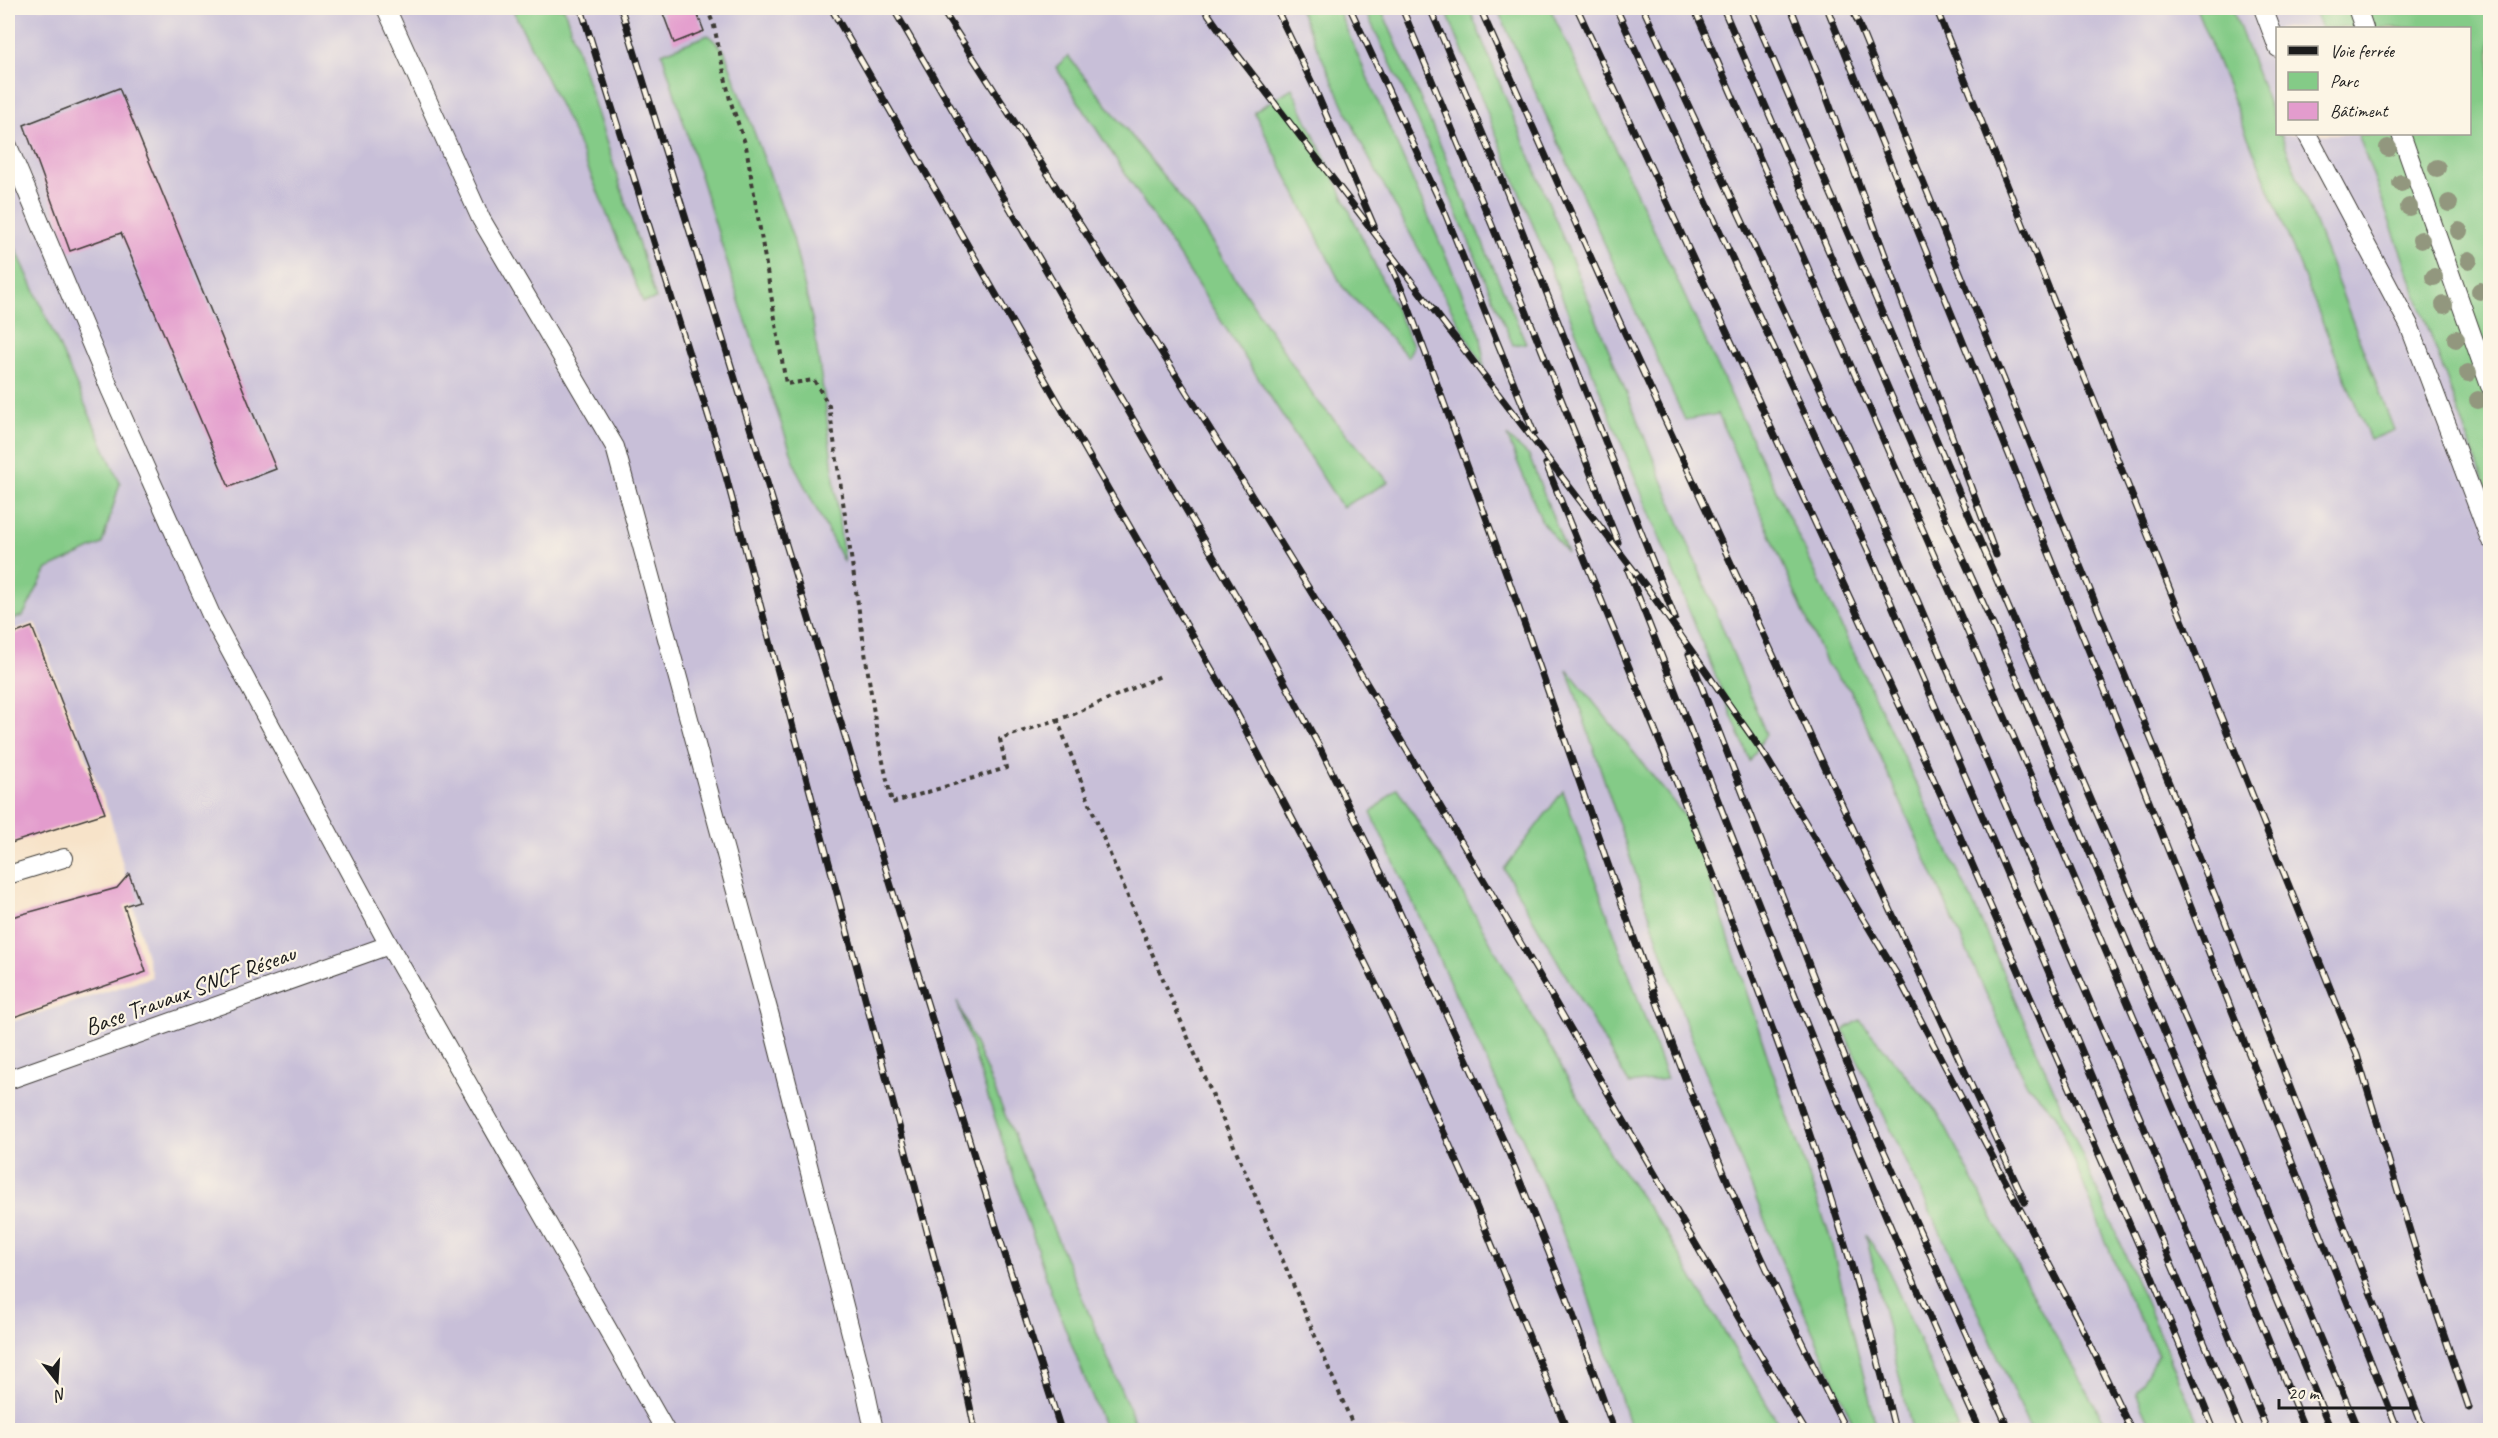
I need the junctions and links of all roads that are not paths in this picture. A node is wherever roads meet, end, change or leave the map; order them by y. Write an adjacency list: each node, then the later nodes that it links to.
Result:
1 (386, 8): 16 (lane)
2 (2263, 8): 5 (lane)
3 (2357, 8): 4 (lane)
4 (2364, 27)
5 (2276, 45)
6 (2308, 135): 10 (lane)
7 (2401, 135): 9 (lane)
8 (8, 146): 13 (lane)
9 (2490, 386)
10 (2490, 539)
11 (64, 858): 12 (lane)
12 (8, 875)
13 (389, 945): 14 (lane, Base Travaux SNCF Réseau); 15 (lane)
14 (8, 1080)
15 (665, 1431)
16 (874, 1431)

